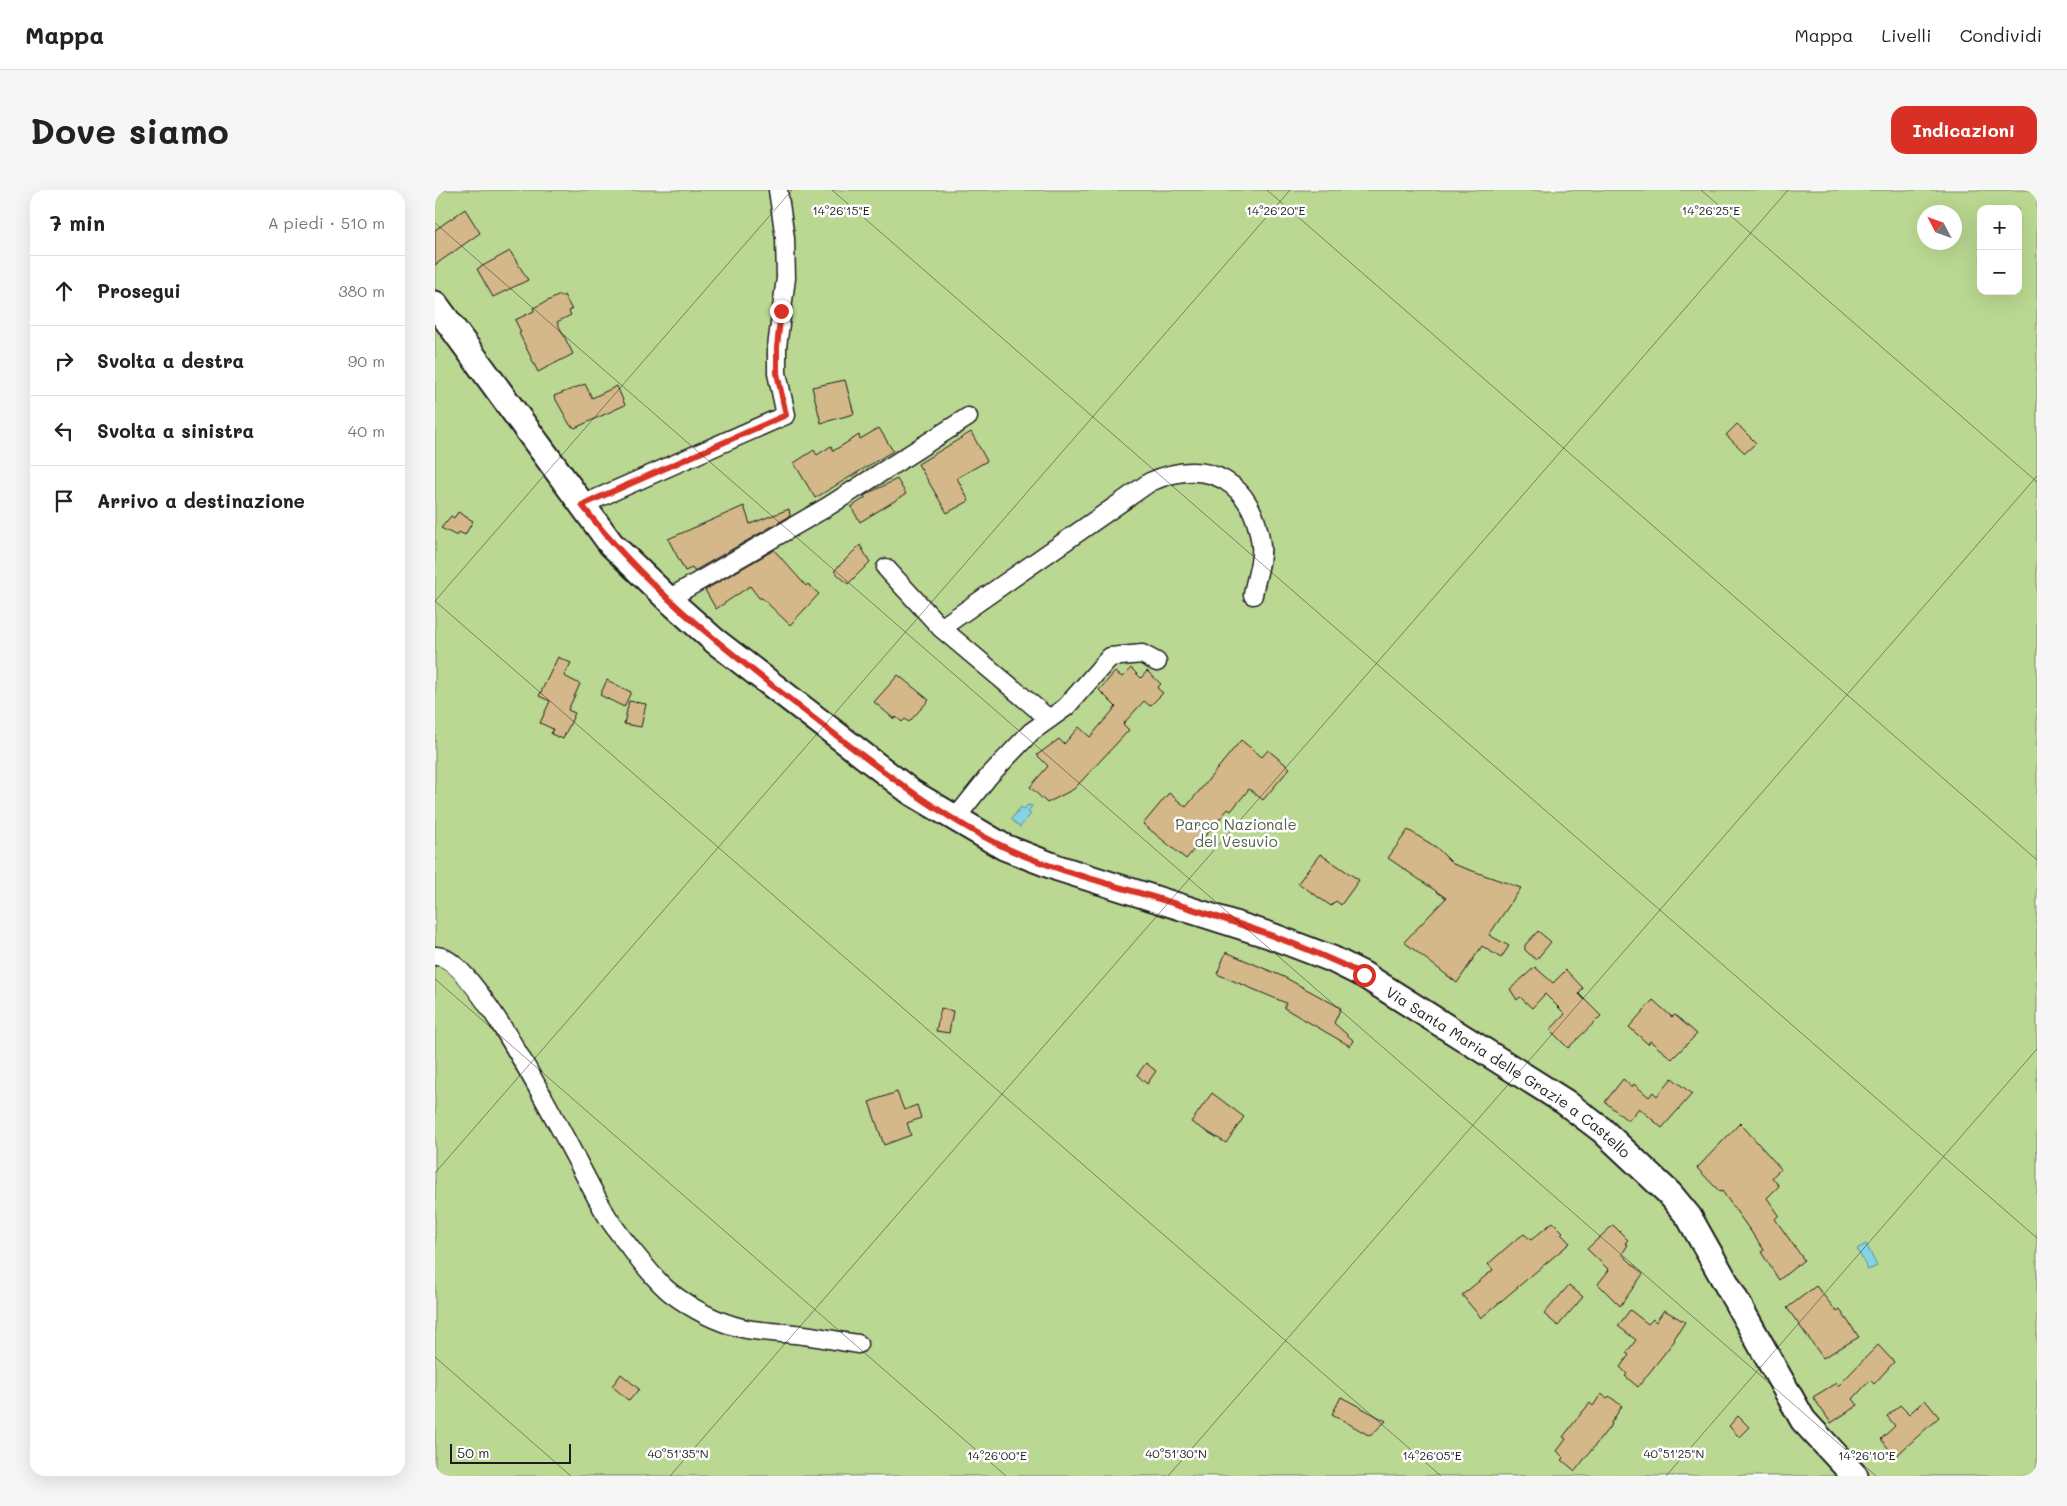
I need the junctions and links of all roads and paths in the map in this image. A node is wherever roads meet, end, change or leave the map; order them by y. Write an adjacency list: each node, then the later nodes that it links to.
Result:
1 (778, 190): 4 (street)
2 (435, 304): 4 (street, Via Santa Maria delle Grazie a Castello)
3 (968, 417): 7 (street)
4 (582, 505): 7 (street, Via Santa Maria delle Grazie a Castello)
5 (886, 568): 8 (street)
6 (1253, 595): 8 (street)
7 (668, 600): 11 (street, Via Santa Maria delle Grazie a Castello)
8 (941, 628): 10 (street)
9 (1157, 662): 10 (street)
10 (1049, 719): 11 (street)
11 (955, 819): 14 (street, Via Santa Maria delle Grazie a Castello)
12 (435, 956): 13 (street)
13 (858, 1344)
14 (1855, 1476)

